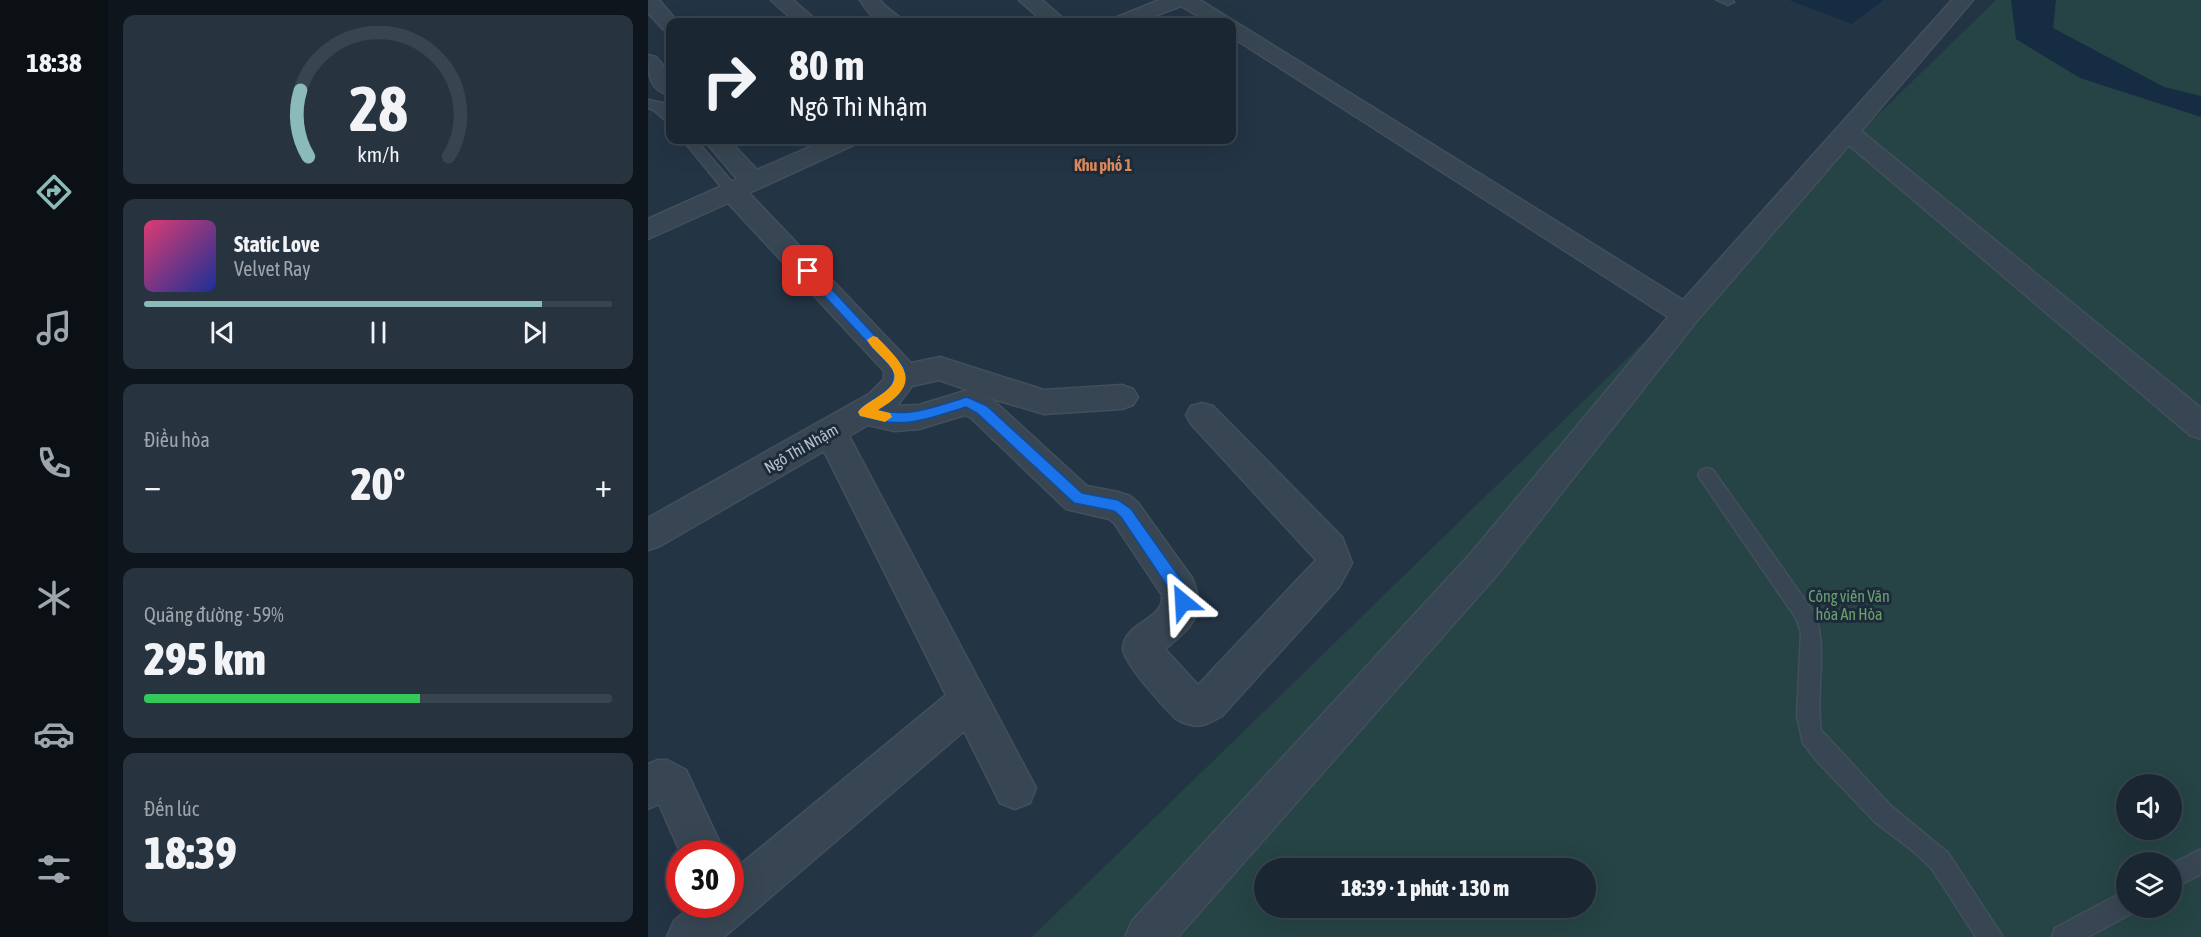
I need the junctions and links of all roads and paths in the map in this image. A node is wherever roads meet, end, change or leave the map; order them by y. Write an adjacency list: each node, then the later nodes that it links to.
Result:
1 (648, 0): 13 (street)
2 (781, 0): 8 (street)
3 (870, 0): 9 (street)
4 (1029, 0): 10 (street)
5 (1178, 0): 11 (street)
6 (1186, 0): 12 (street)
7 (1963, 0): 19 (street)
8 (802, 18)
9 (886, 18)
10 (1051, 18)
11 (1132, 18)
12 (1215, 18)
13 (666, 21)
14 (1236, 31): 25 (street)
15 (648, 62): 16 (street)
16 (666, 83)
17 (648, 104): 18 (lane)
18 (666, 113)
19 (1847, 131): 25 (street); 30 (street)
20 (693, 144): 23 (lane)
21 (718, 144): 23 (street)
22 (836, 144): 23 (street)
23 (742, 186): 24 (street); 26 (street)
24 (648, 230)
25 (1686, 315): 44 (street)
26 (901, 377): 27 (street); 28 (street, Ngô Thì Nhậm)
27 (1122, 397)
28 (864, 412): 29 (street); 31 (street, Ngô Thì Nhậm)
29 (1202, 415)
30 (2201, 426)
31 (830, 431): 33 (street, Ngô Thì Nhậm); 34 (street)
32 (1707, 475): 45 (lane)
33 (648, 535)
34 (968, 702): 36 (street); 40 (street)
35 (648, 788): 37 (street)
36 (1015, 789)
37 (697, 840)
38 (2201, 861): 39 (lane)
39 (2182, 871)
40 (744, 891)
41 (2116, 908): 46 (lane)
42 (712, 918): 43 (street)
43 (690, 937)
44 (1148, 937)
45 (1991, 937)
46 (2064, 937)

